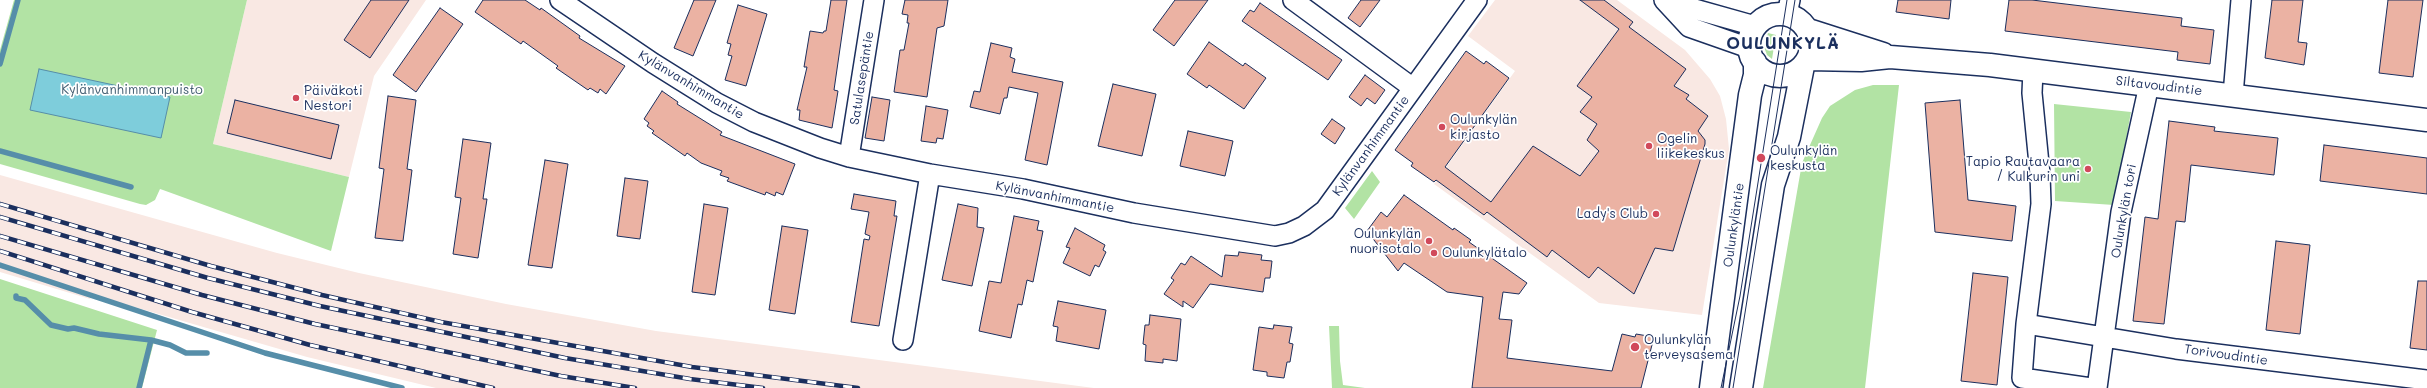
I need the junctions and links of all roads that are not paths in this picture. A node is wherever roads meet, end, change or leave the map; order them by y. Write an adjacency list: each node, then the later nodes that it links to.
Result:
1 (560, 0): 18 (street, Kylänvanhimmantie)
2 (874, 0): 18 (street, Satulasepäntie)
3 (1293, 0): 15 (street)
4 (1477, 0): 15 (street, Kylänvanhimmantie)
5 (1664, 0): 8 (street); 10 (street)
6 (2241, 0): 16 (street)
7 (1789, 7): 8 (main road); 9 (main road)
8 (1755, 26): 10 (main road)
9 (1808, 30): 11 (main road, Siltavoudintie); 12 (main road)
10 (1752, 55): 12 (main road); 24 (main road, Oulunkyläntie)
11 (1890, 57): 12 (main road, Siltavoudintie); 13 (main road, Siltavoudintie)
12 (1805, 63): 25 (main road)
13 (2033, 71): 14 (main road, Siltavoudintie); 20 (street)
14 (2149, 85): 16 (main road, Siltavoudintie); 21 (street, Oulunkylän tori)
15 (1413, 88): 19 (street, Kylänvanhimmantie)
16 (2233, 95): 17 (main road, Siltavoudintie)
17 (2427, 120)
18 (849, 157): 19 (street, Kylänvanhimmantie)
19 (930, 174): 22 (street)
20 (2026, 324): 21 (street, Torivoudintie); 26 (street)
21 (2105, 338): 23 (street, Torivoudintie); 27 (street, Oulunkylän tori)
22 (903, 340)
23 (2427, 380)
24 (1711, 388)
25 (1741, 388)
26 (2091, 388)
27 (2097, 388)

